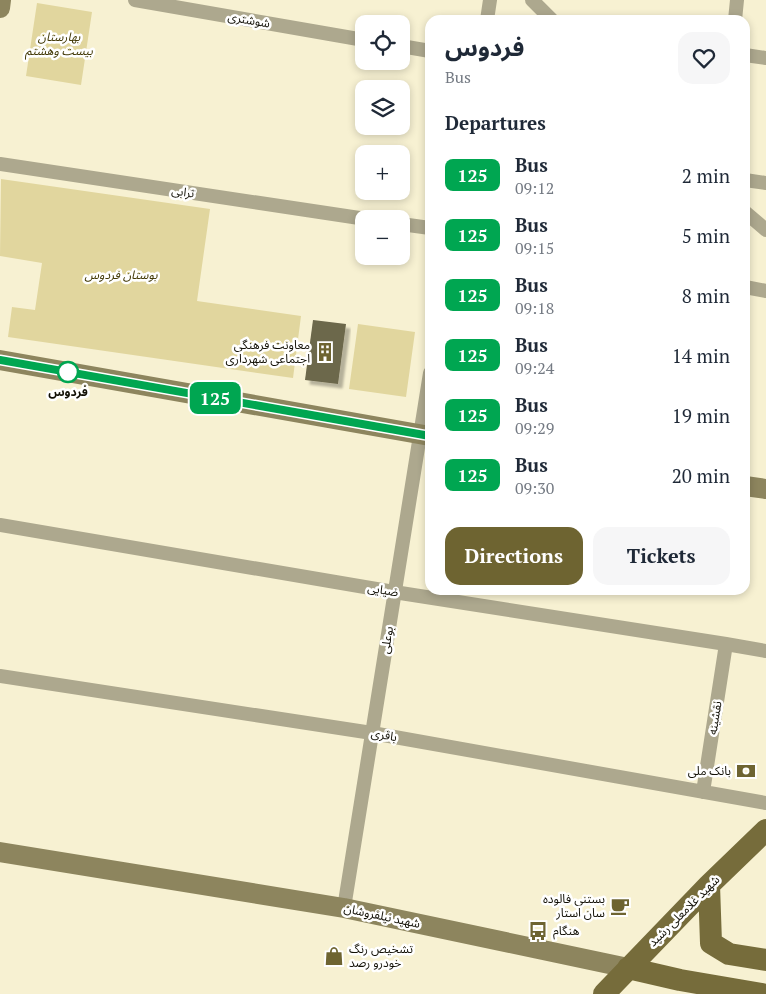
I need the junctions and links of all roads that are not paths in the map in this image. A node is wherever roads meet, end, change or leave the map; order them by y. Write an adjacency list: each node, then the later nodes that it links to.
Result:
1 (1, 0): 6 (main road)
2 (135, 0): 10 (street, شوشتری)
3 (490, 0): 7 (street)
4 (532, 0): 8 (street)
5 (737, 0): 9 (street)
6 (0, 8)
7 (488, 15)
8 (547, 15)
9 (736, 15)
10 (355, 38)
11 (410, 48): 12 (street)
12 (425, 50)
13 (750, 56): 14 (street)
14 (766, 58)
15 (0, 164): 19 (street, ترابی)
16 (750, 181): 17 (street)
17 (766, 183)
18 (750, 216): 22 (street)
19 (355, 217)
20 (410, 225): 21 (street)
21 (425, 227)
22 (766, 230)
23 (750, 288): 24 (street)
24 (766, 291)
25 (0, 360): 26 (main road)
26 (425, 435): 30 (street, بوعلی)
27 (750, 487): 28 (main road)
28 (766, 489)
29 (0, 525): 30 (street, ضیایی)
30 (394, 592): 31 (street, ضیایی); 34 (street, بوعلی)
31 (726, 644): 32 (street, ضیایی); 35 (street, نقشینه)
32 (766, 651)
33 (0, 676): 34 (street, باقری)
34 (372, 733): 35 (street, باقری); 40 (street, بوعلی)
35 (703, 792): 36 (street, باقری)
36 (766, 803)
37 (766, 830): 39 (main road, شهید غلامعلی رشید)
38 (0, 852): 40 (main road, شهید نیلفروشان)
39 (709, 885): 41 (main road); 42 (main road, شهید غلامعلی رشید)
40 (344, 908): 42 (main road, شهید نیلفروشان)
41 (766, 960)
42 (628, 968): 43 (main road, شهید نیلفروشان); 44 (main road, شهید غلامعلی رشید)
43 (679, 987): 45 (main road, شهید نیلفروشان)
44 (604, 994)
45 (762, 994)

